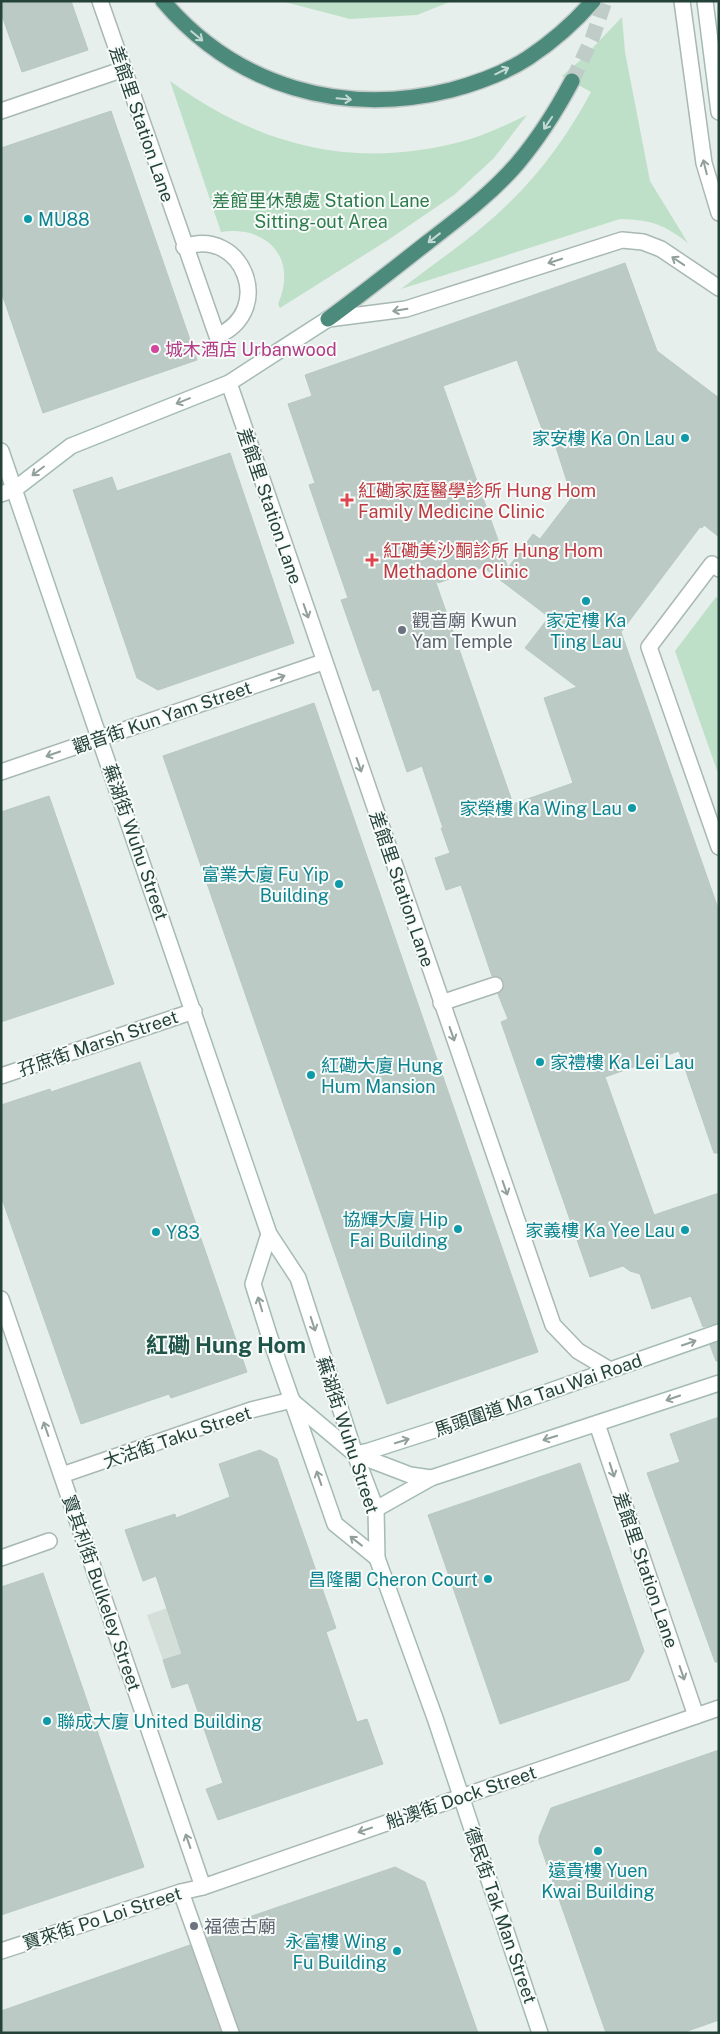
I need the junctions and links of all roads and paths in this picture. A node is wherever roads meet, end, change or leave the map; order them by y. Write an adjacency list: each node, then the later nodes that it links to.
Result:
1 (100, 1): 6 (street, 差館里 Station Lane)
2 (163, 1): 3 (highway, one-way to 3)
3 (593, 1)
4 (682, 1): 10 (street, one-way to 4)
5 (705, 1): 9 (street)
6 (124, 69): 8 (street); 11 (street, 差館里 Station Lane)
7 (572, 81): 13 (highway, one-way to 13)
8 (1, 111)
9 (719, 112)
10 (719, 214)
11 (184, 247): 11 (street, 差館里 Station Lane)
12 (719, 288): 13 (street, one-way to 13)
13 (328, 319): 14 (street)
14 (229, 383): 16 (street, one-way to 16); 18 (street, 差館里 Station Lane, one-way to 18)
15 (1, 451): 16 (street, 蕪湖街 Wuhu Street)
16 (8, 491): 19 (street, 蕪湖街 Wuhu Street)
17 (719, 569): 21 (street)
18 (323, 662): 19 (street, 觀音街 Kun Yam Street, one-way to 18); 23 (street, 差館里 Station Lane, one-way to 23)
19 (100, 739): 20 (street, 觀音街 Kun Yam Street, one-way to 20); 24 (street, 蕪湖街 Wuhu Street)
20 (1, 772)
21 (719, 847)
22 (495, 985): 23 (street)
23 (441, 1003): 29 (street, 差館里 Station Lane, one-way to 29)
24 (194, 1011): 25 (street, 孖庶街 Marsh Street); 26 (street, 蕪湖街 Wuhu Street)
25 (1, 1076)
26 (269, 1234): 31 (street, 蕪湖街 Wuhu Street, one-way to 26); 33 (street, 蕪湖街 Wuhu Street, one-way to 33)
27 (2, 1303): 34 (street, 寶其利街 Bulkeley Street, one-way to 27)
28 (719, 1332): 29 (street, 馬頭圍道 Ma Tau Wai Road, one-way to 28)
29 (610, 1370): 33 (street, 馬頭圍道 Ma Tau Wai Road, one-way to 29)
30 (719, 1383): 32 (street, one-way to 32)
31 (292, 1400): 33 (street); 34 (street, 大沽街 Taku Street); 39 (street, 蕪湖街 Wuhu Street, one-way to 31)
32 (597, 1424): 35 (street, one-way to 35); 41 (street, 差館里 Station Lane, one-way to 41)
33 (355, 1454): 35 (street); 36 (street, 蕪湖街 Wuhu Street)
34 (62, 1476): 43 (street, 寶其利街 Bulkeley Street, one-way to 34)
35 (431, 1478): 36 (street)
36 (376, 1509): 39 (street, 蕪湖街 Wuhu Street)
37 (49, 1541): 38 (street)
38 (1, 1558)
39 (377, 1558): 42 (street, 蕪湖街 Wuhu Street)
40 (719, 1708): 41 (street, 船澳街 Dock Street)
41 (696, 1716): 42 (street, 船澳街 Dock Street)
42 (461, 1798): 43 (street, 船澳街 Dock Street, one-way to 43); 47 (street, 德民街 Tak Man Street)
43 (203, 1887): 44 (street, 寶來街 Po Loi Street)
44 (181, 1892): 45 (street, 寶來街 Po Loi Street); 46 (street)
45 (1, 1951)
46 (231, 2033)
47 (540, 2033)

